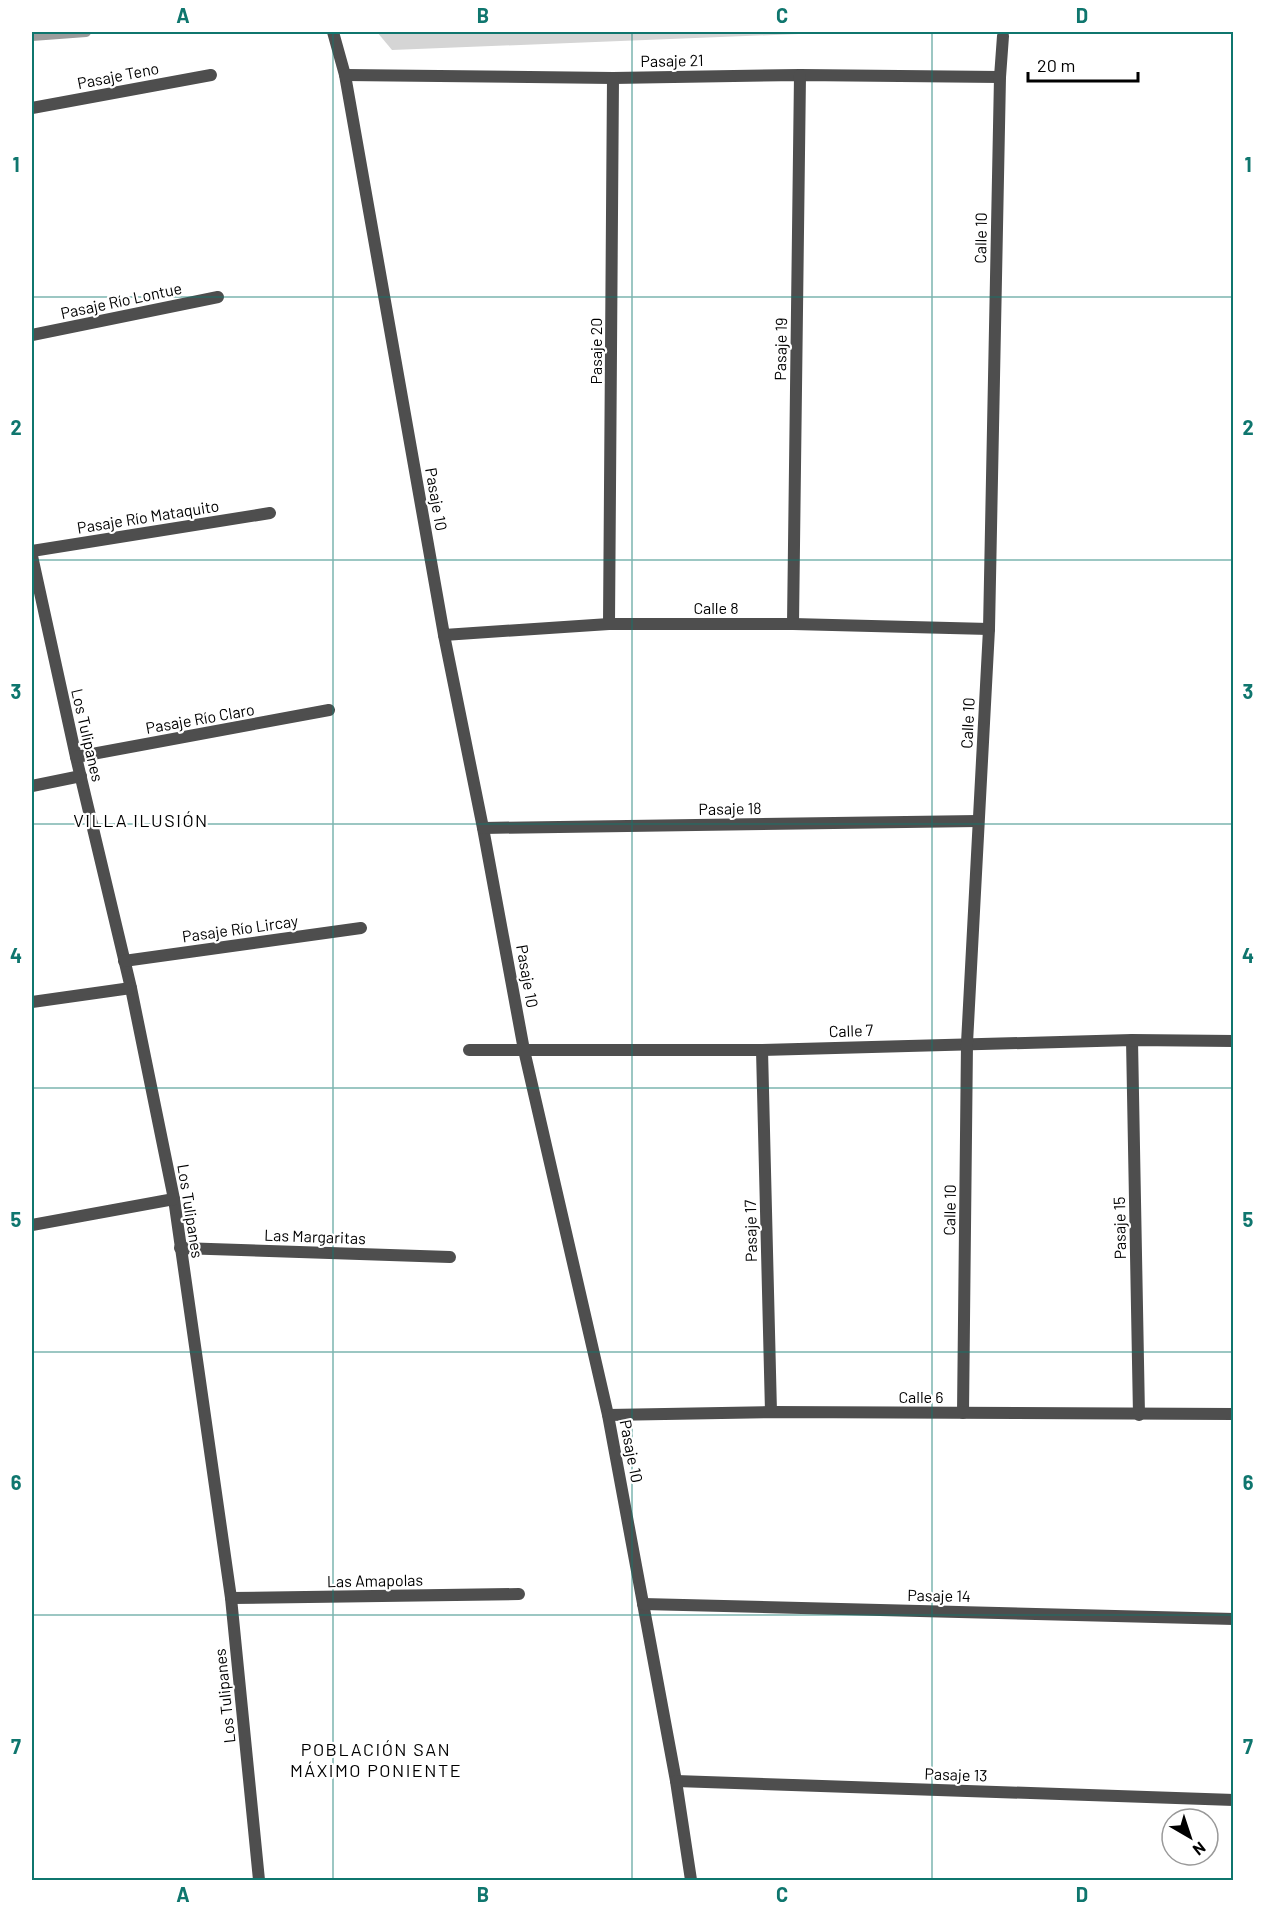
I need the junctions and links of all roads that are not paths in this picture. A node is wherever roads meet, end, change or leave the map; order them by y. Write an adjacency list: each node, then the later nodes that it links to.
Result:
1 (333, 32): 4 (street, Pasaje 10)
2 (1003, 36): 6 (street, Calle 10)
3 (211, 75): 8 (street, Pasaje Teno)
4 (345, 75): 7 (street, Pasaje 21); 17 (street, Pasaje 10)
5 (800, 75): 6 (street, Pasaje 21); 7 (street, Pasaje 21); 15 (street, Pasaje 19)
6 (1000, 77): 16 (street, Calle 10)
7 (613, 78): 14 (street, Pasaje 20)
8 (32, 108)
9 (218, 297): 10 (street, Pasaje Río Lontue)
10 (32, 335)
11 (270, 513): 12 (street, Pasaje Río Mataquito)
12 (32, 551)
13 (32, 556): 19 (street, Los Tulipanes)
14 (609, 624): 15 (street, Calle 8); 17 (street, Calle 8)
15 (793, 624): 16 (street, Calle 8)
16 (989, 629): 22 (street, Calle 10)
17 (444, 635): 23 (street, Pasaje 10)
18 (329, 710): 19 (street, Pasaje Río Claro)
19 (76, 757): 20 (street, Los Tulipanes)
20 (81, 776): 21 (street); 25 (street, Los Tulipanes)
21 (32, 786)
22 (978, 821): 23 (street, Pasaje 18); 30 (street, Calle 10)
23 (483, 828): 32 (street, Pasaje 10)
24 (361, 928): 25 (street, Pasaje Río Lircay)
25 (124, 961): 26 (street, Los Tulipanes)
26 (131, 988): 27 (street); 34 (street, Los Tulipanes)
27 (32, 1002)
28 (1132, 1040): 29 (street, Calle 7); 30 (street, Calle 7); 42 (street, Pasaje 15)
29 (1233, 1041)
30 (967, 1043): 33 (street, Calle 7); 39 (street, Calle 10)
31 (469, 1050): 32 (street, Calle 7)
32 (525, 1050): 33 (street, Calle 7); 41 (street, Pasaje 10)
33 (762, 1050): 38 (street, Pasaje 17)
34 (174, 1199): 35 (street); 36 (street, Los Tulipanes)
35 (32, 1225)
36 (180, 1248): 37 (street, Las Margaritas); 44 (street, Los Tulipanes)
37 (450, 1257)
38 (771, 1412): 39 (street, Calle 6); 41 (street, Calle 6)
39 (963, 1413): 42 (street, Calle 6)
40 (1233, 1414): 42 (street, Calle 6)
41 (608, 1415): 45 (street, Pasaje 10)
42 (1139, 1415)
43 (519, 1594): 44 (street, Las Amapolas)
44 (231, 1598): 49 (street, Los Tulipanes)
45 (643, 1604): 46 (street, Pasaje 14); 47 (street, Pasaje 10)
46 (1233, 1619)
47 (676, 1781): 48 (street, Pasaje 13); 50 (street, Pasaje 10)
48 (1233, 1800)
49 (259, 1881)
50 (691, 1881)

